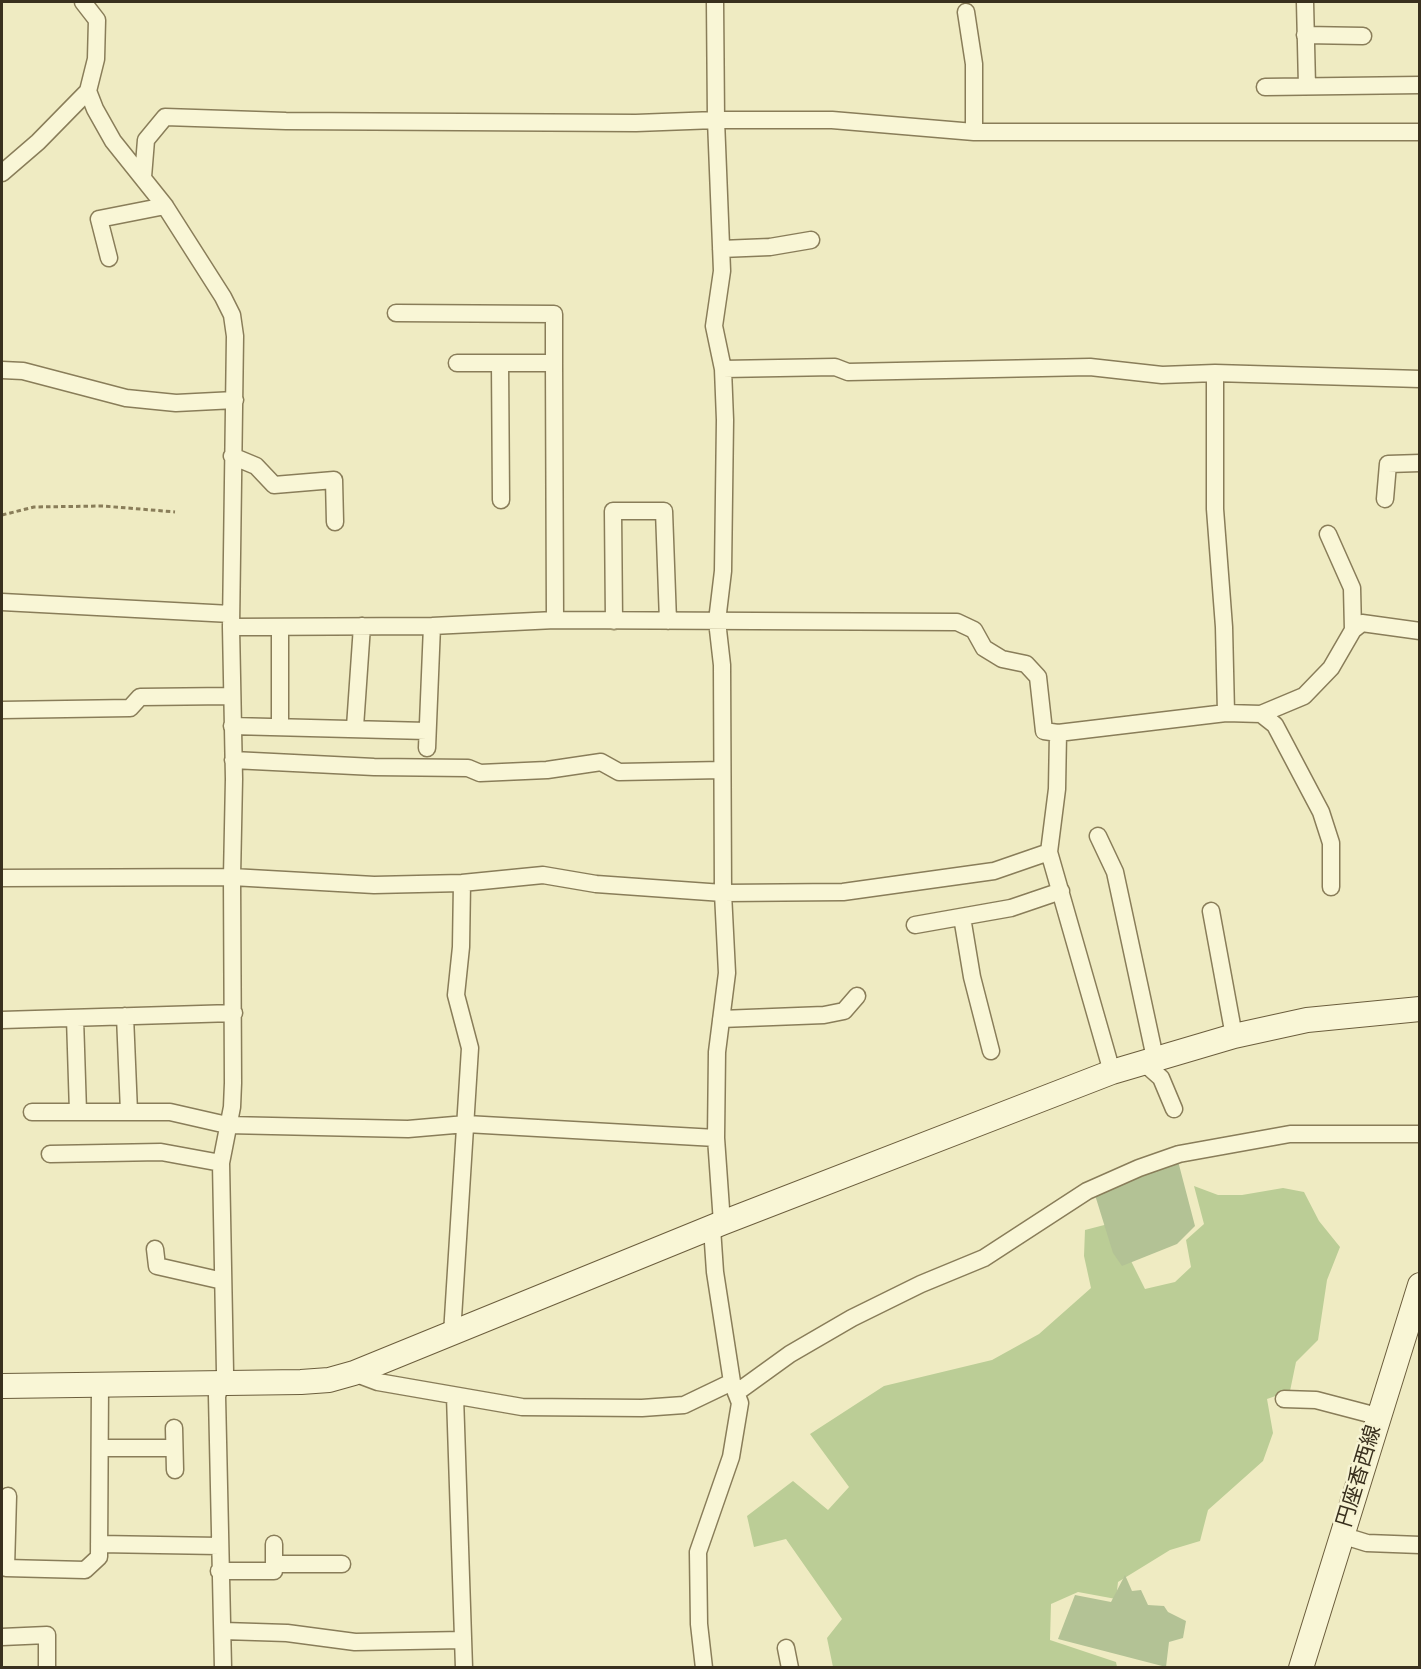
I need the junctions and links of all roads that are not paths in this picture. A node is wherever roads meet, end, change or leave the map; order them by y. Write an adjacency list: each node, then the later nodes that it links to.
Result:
1 (83, 2): 10 (street)
2 (716, 2): 11 (street)
3 (1305, 2): 5 (street)
4 (966, 12): 12 (street)
5 (1305, 35): 6 (street); 9 (street)
6 (1363, 36)
7 (1419, 85): 9 (street)
8 (1264, 87): 9 (street)
9 (1306, 87)
10 (88, 91): 14 (street); 15 (street)
11 (716, 120): 12 (street); 15 (street); 18 (street)
12 (974, 132): 13 (street)
13 (1419, 132)
14 (2, 173)
15 (143, 177): 16 (street)
16 (165, 206): 19 (street); 28 (street)
17 (811, 240): 18 (street)
18 (721, 249): 24 (street)
19 (108, 258)
20 (396, 313): 23 (street)
21 (458, 363): 22 (street)
22 (500, 363): 23 (street); 32 (street)
23 (554, 363): 36 (street)
24 (723, 369): 26 (street); 40 (street)
25 (2, 370): 28 (street)
26 (1215, 374): 27 (street); 48 (street)
27 (1419, 379)
28 (235, 400): 29 (street)
29 (232, 456): 33 (street); 37 (street)
30 (1419, 463): 31 (street)
31 (1385, 499)
32 (501, 500)
33 (335, 522)
34 (1328, 534): 44 (street)
35 (2, 602): 37 (street)
36 (555, 620): 38 (street); 42 (street)
37 (231, 621): 43 (street); 46 (street)
38 (614, 621): 39 (street); 39 (street)
39 (668, 621): 40 (street)
40 (717, 621): 54 (street); 57 (street)
41 (362, 626): 42 (street); 43 (street); 52 (street)
42 (432, 626): 53 (street)
43 (280, 627): 50 (street)
44 (1353, 630): 45 (street); 49 (street)
45 (1419, 631)
46 (230, 696): 47 (street); 51 (street)
47 (2, 710)
48 (1226, 713): 49 (street); 54 (street)
49 (1261, 714): 63 (street)
50 (280, 725): 51 (street); 52 (street)
51 (232, 726): 56 (street)
52 (355, 728): 53 (street)
53 (427, 731): 55 (street)
54 (1058, 733): 59 (street)
55 (427, 748)
56 (233, 760): 57 (street); 60 (street)
57 (722, 770): 65 (street)
58 (1098, 836): 78 (street)
59 (1049, 852): 64 (street); 65 (street)
60 (232, 877): 61 (street); 62 (street); 71 (street)
61 (2, 878)
62 (462, 884): 65 (street); 84 (street)
63 (1331, 887)
64 (1060, 891): 67 (street); 79 (street)
65 (723, 893): 74 (street)
66 (1210, 911): 76 (street)
67 (962, 917): 68 (street); 77 (street)
68 (915, 925)
69 (857, 996): 74 (street)
70 (1419, 1009): 76 (street)
71 (234, 1013): 72 (street); 85 (street)
72 (125, 1016): 73 (street); 83 (street)
73 (75, 1018): 75 (street); 82 (street)
74 (721, 1018): 87 (street)
75 (2, 1020)
76 (1234, 1036): 78 (street)
77 (991, 1051)
78 (1149, 1060): 79 (street); 80 (street)
79 (1112, 1072): 90 (street)
80 (1174, 1109)
81 (32, 1112): 82 (street)
82 (78, 1112): 83 (street)
83 (129, 1112): 85 (street)
84 (466, 1124): 85 (street); 87 (street); 94 (street)
85 (227, 1125): 89 (street)
86 (1419, 1134): 99 (street)
87 (716, 1138): 90 (street)
88 (50, 1154): 89 (street)
89 (221, 1163): 92 (street)
90 (717, 1226): 94 (street); 99 (street)
91 (155, 1249): 92 (street)
92 (222, 1281): 96 (street)
93 (1419, 1285): 102 (street, 円座香西線)
94 (452, 1334): 95 (street)
95 (354, 1373): 96 (street); 100 (street)
96 (222, 1383): 97 (street); 112 (street)
97 (100, 1384): 98 (street); 104 (street)
98 (2, 1386)
99 (734, 1387): 100 (street); 123 (street)
100 (455, 1396): 118 (street)
101 (1284, 1399): 102 (street)
102 (1377, 1416): 108 (street, 円座香西線)
103 (174, 1428): 105 (street)
104 (100, 1448): 105 (street); 109 (street)
105 (174, 1448): 106 (street)
106 (175, 1470)
107 (8, 1496): 109 (street)
108 (1341, 1535): 111 (street); 125 (street, 円座香西線)
109 (99, 1544): 112 (street)
110 (274, 1544): 113 (street)
111 (1419, 1545)
112 (219, 1546): 115 (street)
113 (274, 1564): 114 (street); 115 (street)
114 (342, 1564)
115 (219, 1571): 116 (street)
116 (224, 1631): 118 (street); 121 (street)
117 (2, 1637): 120 (street)
118 (464, 1640): 122 (street)
119 (786, 1648): 124 (street)
120 (47, 1668)
121 (223, 1668)
122 (464, 1668)
123 (704, 1668)
124 (790, 1668)
125 (1301, 1668)

